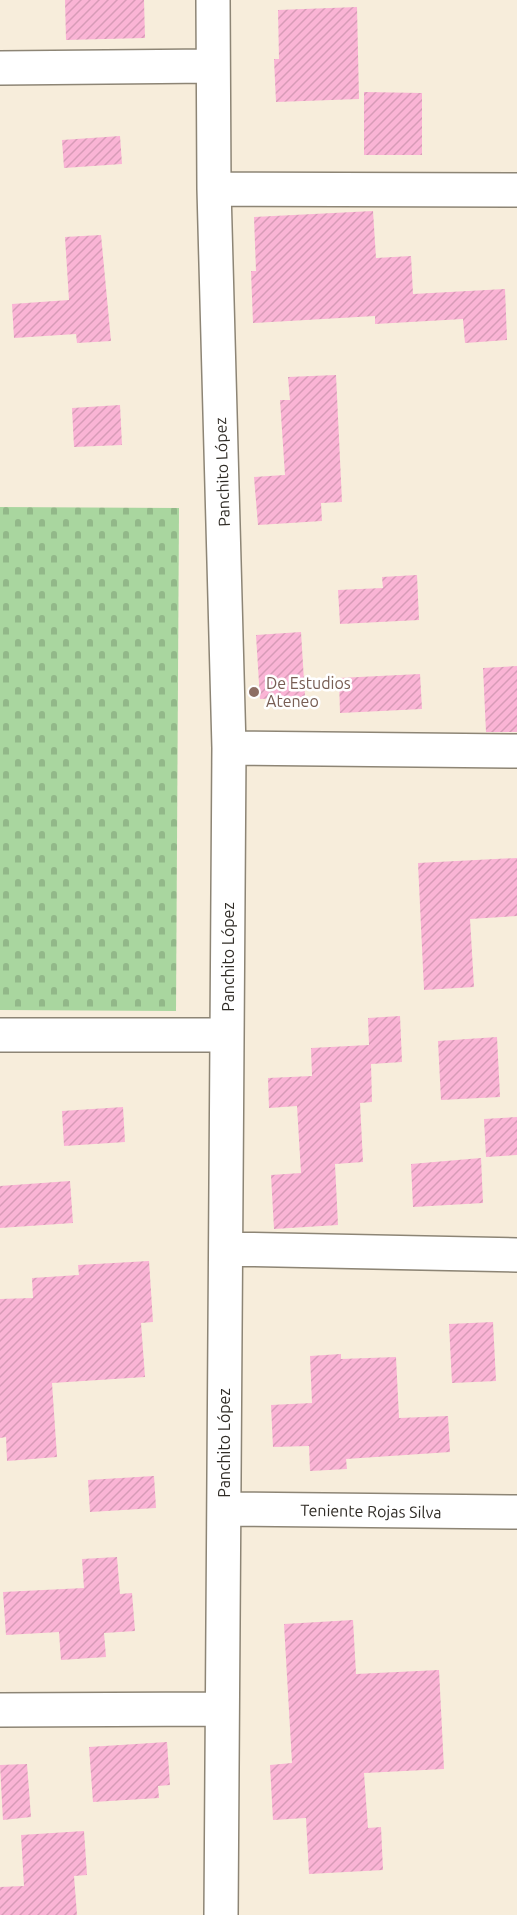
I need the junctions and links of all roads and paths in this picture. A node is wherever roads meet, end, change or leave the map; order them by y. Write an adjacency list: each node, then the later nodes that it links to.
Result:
1 (213, 0): 2 (street, Panchito López)
2 (212, 66): 3 (street); 4 (street, Panchito López)
3 (0, 68)
4 (214, 189): 5 (street); 6 (street, Panchito López)
5 (517, 190)
6 (229, 748): 7 (street); 9 (street, Panchito López)
7 (517, 751)
8 (0, 1035): 9 (street)
9 (227, 1035): 10 (street, Panchito López)
10 (226, 1250): 11 (street); 12 (street, Panchito López)
11 (517, 1255)
12 (224, 1509): 13 (street, Teniente Rojas Silva); 14 (street, Panchito López)
13 (517, 1512)
14 (222, 1709): 15 (street); 16 (street, Panchito López)
15 (0, 1710)
16 (221, 1915)

